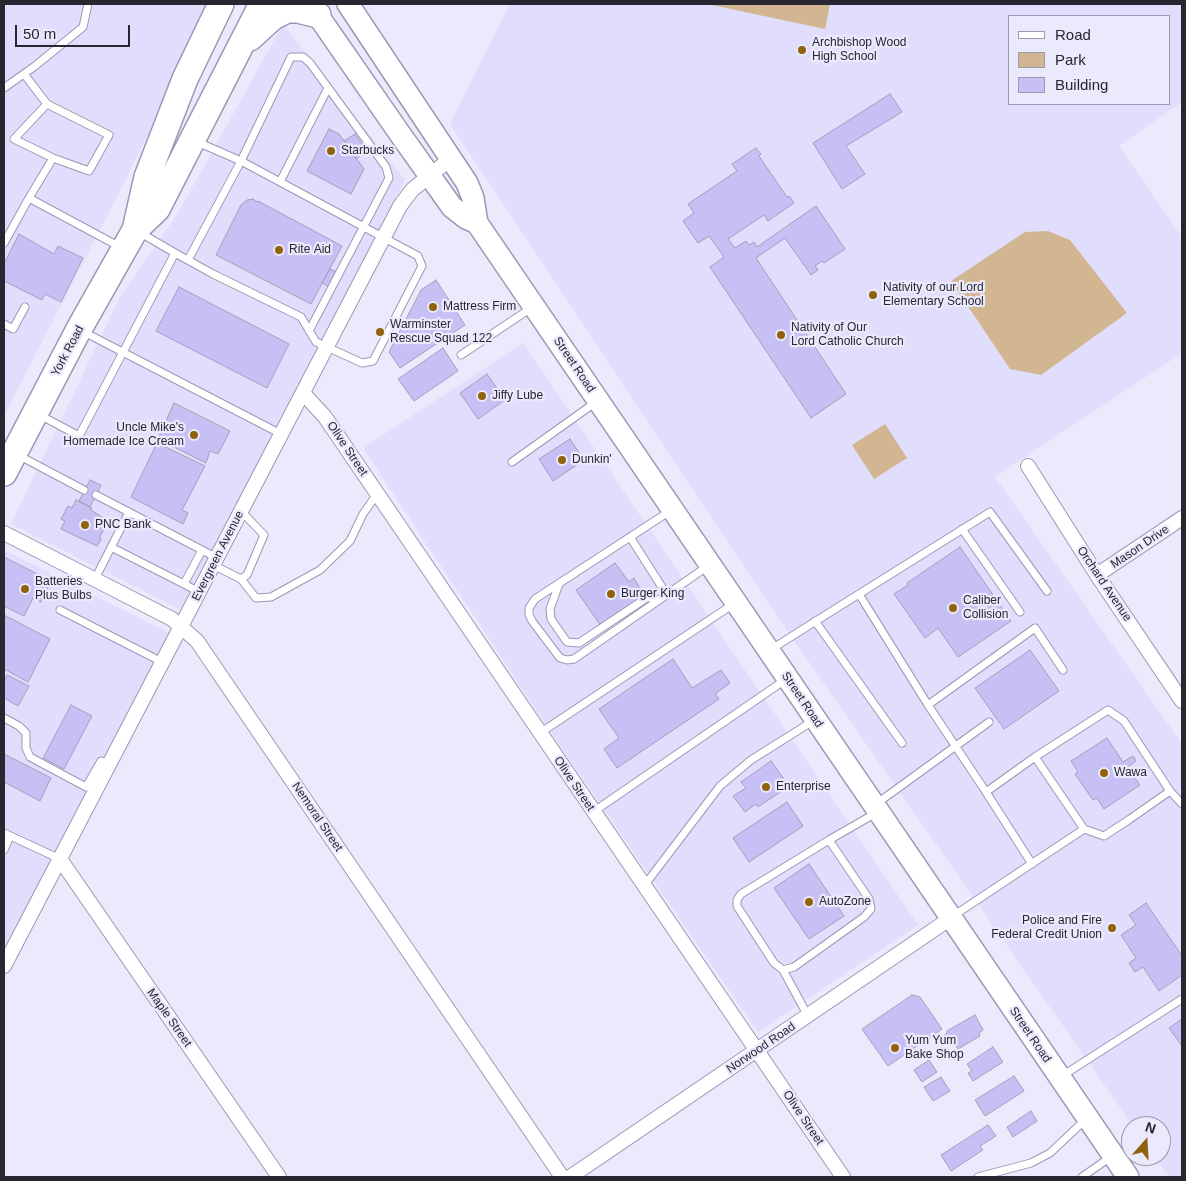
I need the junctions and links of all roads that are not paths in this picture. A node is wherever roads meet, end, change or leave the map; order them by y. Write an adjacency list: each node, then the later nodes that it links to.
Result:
1 (88, 4): 7 (lane)
2 (221, 4): 21 (highway, York Road)
3 (262, 4): 6 (highway, York Road)
4 (348, 4): 13 (main road, Street Road)
5 (314, 10): 6 (highway); 15 (main road, Street Road)
6 (240, 46): 11 (highway, York Road)
7 (24, 74): 8 (lane); 10 (lane)
8 (4, 88)
9 (328, 88): 14 (lane); 16 (lane); 19 (lane)
10 (47, 104): 12 (lane); 12 (lane)
11 (193, 140): 14 (lane); 21 (highway, York Road)
12 (53, 158): 17 (lane)
13 (450, 159): 15 (street, Evergreen Avenue); 18 (main road, Street Road)
14 (241, 161): 16 (lane); 24 (lane)
15 (429, 176): 18 (main road, Street Road); 20 (street, Evergreen Avenue)
16 (280, 182): 19 (lane)
17 (29, 198): 21 (lane); 22 (lane)
18 (477, 222): 25 (main road, Street Road)
19 (363, 226): 20 (lane); 29 (lane)
20 (384, 237): 30 (street, Evergreen Avenue); 30 (lane)
21 (130, 239): 23 (lane); 28 (highway, York Road)
22 (4, 243)
23 (175, 253): 24 (lane); 31 (lane)
24 (188, 260): 29 (lane)
25 (534, 306): 32 (lane); 34 (main road, Street Road)
26 (25, 307): 27 (lane)
27 (4, 324)
28 (79, 329): 31 (lane); 35 (highway, York Road)
29 (309, 331): 30 (lane)
30 (326, 347): 33 (street, Evergreen Avenue)
31 (122, 353): 35 (lane); 36 (lane)
32 (461, 355)
33 (303, 393): 36 (street, Evergreen Avenue); 41 (street, Olive Street)
34 (598, 401): 37 (lane); 43 (main road, Street Road)
35 (36, 412): 38 (highway, York Road)
36 (281, 434): 44 (street, Evergreen Avenue)
37 (512, 462)
38 (9, 463): 40 (lane)
39 (1028, 466): 54 (street, Orchard Avenue)
40 (84, 490)
41 (377, 494): 56 (lane); 78 (street, Olive Street)
42 (96, 495): 45 (lane)
43 (672, 509): 49 (lane); 53 (main road, Street Road)
44 (241, 511): 52 (street, Evergreen Avenue); 56 (lane)
45 (129, 512): 50 (lane); 51 (lane)
46 (1182, 518): 54 (street, Mason Drive)
47 (962, 529): 60 (lane); 61 (lane); 66 (lane)
48 (4, 533): 55 (street, Nemoral Street)
49 (630, 537): 58 (lane); 62 (lane)
50 (111, 547): 55 (lane); 57 (lane)
51 (202, 550): 52 (lane); 57 (lane)
52 (213, 565): 56 (lane); 59 (street, Evergreen Avenue)
53 (710, 565): 62 (lane); 64 (main road, Street Road)
54 (1097, 575): 73 (street, Orchard Avenue)
55 (95, 579): 68 (street, Nemoral Street)
56 (241, 579)
57 (184, 584): 59 (lane)
58 (559, 584): 63 (lane); 63 (lane)
59 (199, 592): 68 (street, Evergreen Avenue)
60 (1047, 592)
61 (859, 594): 67 (lane); 74 (lane)
62 (667, 595): 63 (lane)
63 (658, 601)
64 (736, 603): 69 (main road, Street Road); 78 (lane)
65 (60, 610): 70 (lane)
66 (1020, 612)
67 (815, 621): 69 (lane); 79 (lane)
68 (181, 627): 70 (street, Evergreen Avenue); 105 (street, Nemoral Street)
69 (769, 651): 72 (main road, Street Road)
70 (162, 662): 82 (street, Evergreen Avenue)
71 (1063, 670): 74 (lane)
72 (787, 678): 76 (main road, Street Road); 87 (lane)
73 (1182, 700)
74 (928, 705): 80 (lane)
75 (4, 718): 82 (lane)
76 (815, 719): 86 (main road, Street Road); 94 (lane)
77 (989, 722): 80 (lane)
78 (540, 733): 87 (street, Olive Street)
79 (902, 743)
80 (956, 746): 84 (lane); 86 (lane)
81 (1035, 757): 83 (lane); 84 (lane); 88 (lane)
82 (109, 764): 92 (street, Evergreen Avenue)
83 (1170, 791): 85 (lane); 88 (lane)
84 (986, 792): 93 (lane)
85 (1182, 804)
86 (876, 808): 90 (lane); 95 (main road, Street Road)
87 (593, 812): 94 (street, Olive Street)
88 (1084, 829): 93 (lane)
89 (7, 835): 91 (lane); 92 (lane)
90 (829, 840): 97 (lane); 97 (lane)
91 (4, 850)
92 (60, 859): 96 (street, Evergreen Avenue); 104 (street, Maple Street)
93 (1032, 864): 95 (lane)
94 (644, 886): 100 (street, Olive Street)
95 (951, 918): 99 (street, Norwood Road); 101 (main road, Street Road)
96 (5, 960)
97 (784, 970): 99 (lane)
98 (1182, 1000): 101 (lane)
99 (808, 1016): 100 (street, Norwood Road)
100 (757, 1051): 106 (street, Norwood Road); 107 (street, Olive Street)
101 (1060, 1078): 102 (main road, Street Road)
102 (1087, 1118): 103 (main road, Street Road); 108 (lane)
103 (1113, 1156): 109 (lane); 110 (main road, Street Road)
104 (279, 1177)
105 (562, 1177)
106 (570, 1177)
107 (843, 1177)
108 (978, 1177)
109 (1082, 1177)
110 (1128, 1177)

